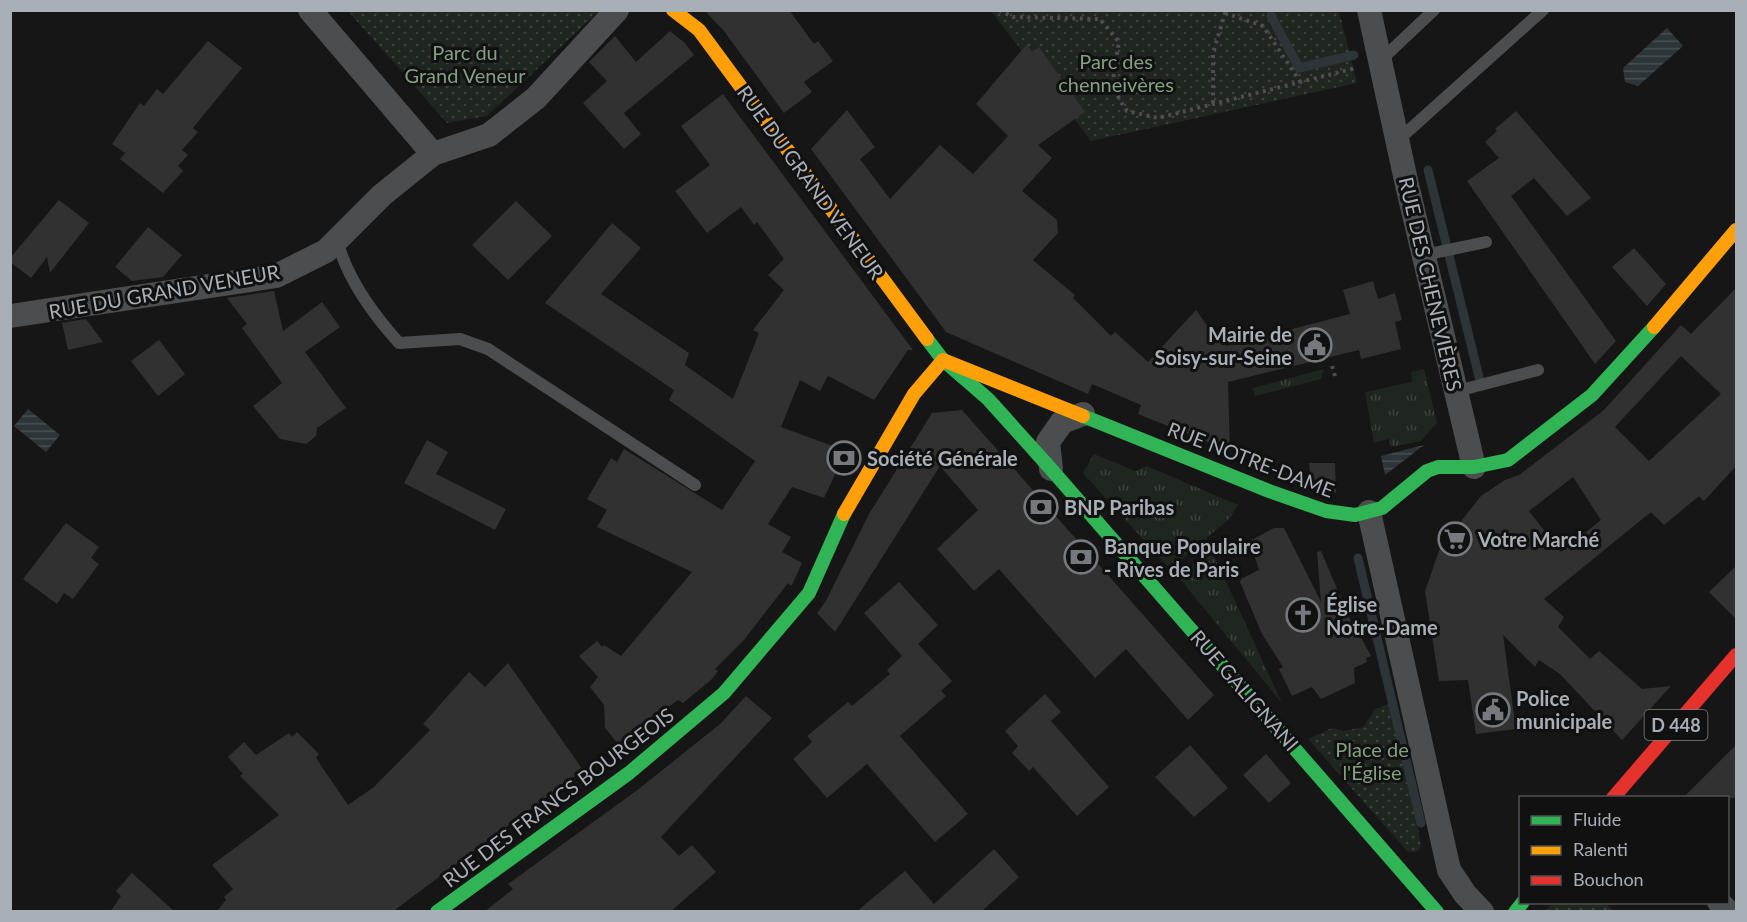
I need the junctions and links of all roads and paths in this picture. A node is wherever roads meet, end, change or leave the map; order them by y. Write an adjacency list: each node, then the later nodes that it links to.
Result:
1 (310, 10): 13 (street)
2 (617, 10): 13 (street, RUE DU GRAND VENEUR)
3 (673, 10): 19 (main road, RUE DU GRAND VENEUR)
4 (999, 10): 11 (path)
5 (1369, 10): 9 (street, RUE DES CHENEVIÈRES)
6 (1434, 10): 9 (lane)
7 (1543, 10): 12 (lane)
8 (1225, 12): 10 (path); 11 (path)
9 (1379, 62): 10 (path); 12 (street, RUE DES CHENEVIÈRES)
10 (1301, 83): 11 (path)
11 (1213, 103)
12 (1397, 141): 17 (street, RUE DES CHENEVIÈRES)
13 (433, 154): 15 (street, RUE DU GRAND VENEUR)
14 (1737, 230): 25 (main road, RUE NOTRE-DAME)
15 (337, 240): 18 (street, RUE DU GRAND VENEUR); 27 (lane)
16 (1486, 242): 17 (lane)
17 (1424, 255): 23 (street, RUE DES CHENEVIÈRES)
18 (10, 316)
19 (942, 360): 24 (main road, RUE NOTRE-DAME); 26 (main road, RUE GALIGNANI); 33 (main road, RUE DES FRANCS BOURGEOIS)
20 (1332, 366): 22 (path)
21 (1538, 370): 23 (lane)
22 (1335, 376)
23 (1457, 391): 25 (street, RUE DES CHENEVIÈRES)
24 (1083, 414): 26 (street); 28 (main road, RUE NOTRE-DAME)
25 (1474, 467): 28 (main road, RUE NOTRE-DAME)
26 (1052, 469): 32 (main road, RUE GALIGNANI)
27 (695, 485)
28 (1369, 512): 31 (street)
29 (1737, 655): 30 (main road, D 448)
30 (1616, 796)
31 (1449, 870): 32 (street); 34 (street)
32 (1430, 904)
33 (437, 912)
34 (1482, 912)

